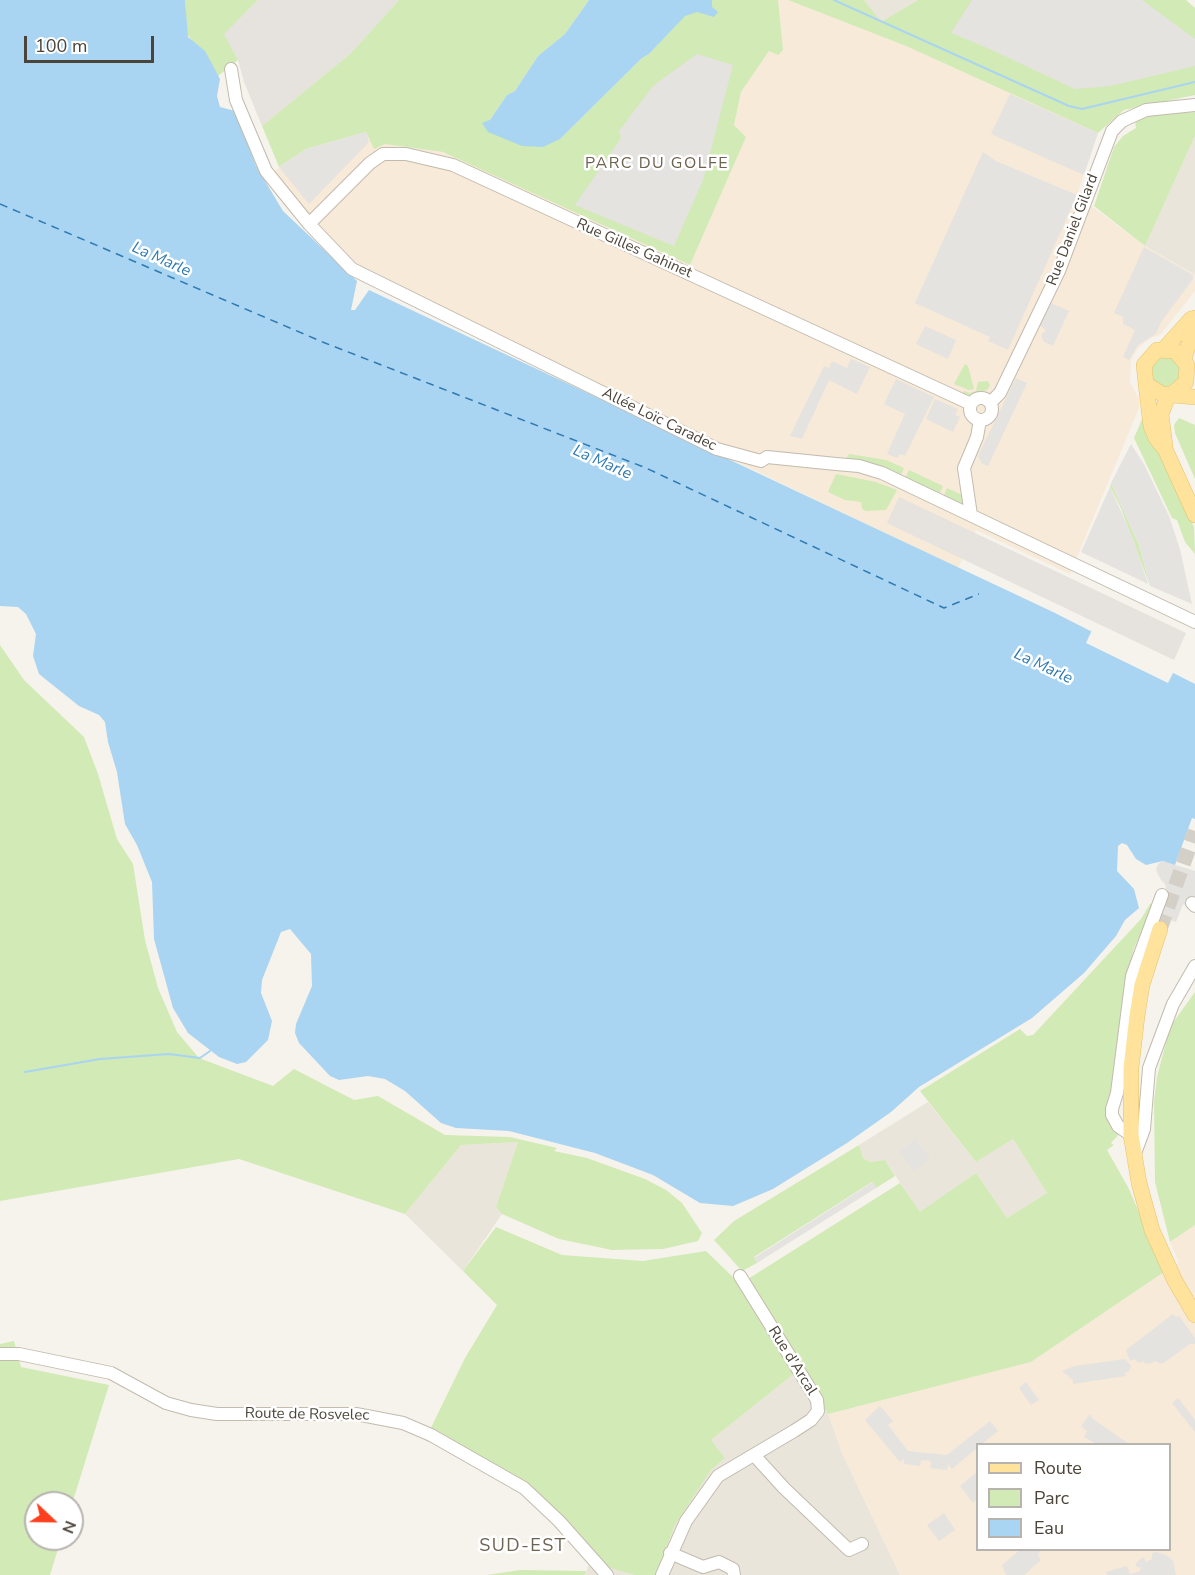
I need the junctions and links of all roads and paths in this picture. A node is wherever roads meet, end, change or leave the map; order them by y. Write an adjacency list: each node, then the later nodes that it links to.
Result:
1 (231, 69): 3 (street, Allée Loïc Caradec)
2 (1194, 106): 11 (street, Rue Daniel Gilard)
3 (309, 224): 12 (street, Rue Gilles Gahinet); 15 (street, Allée Loïc Caradec)
4 (1195, 318): 6 (main road)
5 (1195, 325): 7 (main road)
6 (1164, 349): 7 (main road); 8 (main road)
7 (1189, 370): 9 (main road)
8 (1146, 384): 9 (main road); 14 (main road)
9 (1171, 394): 10 (main road); 14 (main road)
10 (1195, 397)
11 (990, 403): 12 (street); 13 (street)
12 (971, 404): 13 (street)
13 (980, 420): 15 (street)
14 (1165, 449): 16 (main road)
15 (970, 515): 17 (street, Allée Loïc Caradec)
16 (1195, 515)
17 (1195, 622)
18 (1162, 895): 21 (street)
19 (1160, 929): 21 (main road)
20 (1195, 966): 22 (street)
21 (1131, 1135): 22 (main road)
22 (1134, 1157): 24 (main road)
23 (740, 1276): 26 (street, Rue d'Arcal)
24 (1195, 1315)
25 (0, 1354): 29 (street, Route de Rosvelec)
26 (754, 1455): 27 (street); 28 (street, Rue d'Arcal)
27 (862, 1544)
28 (670, 1553): 30 (street, Rue d'Arcal); 31 (street)
29 (607, 1575)
30 (662, 1575)
31 (734, 1575)

